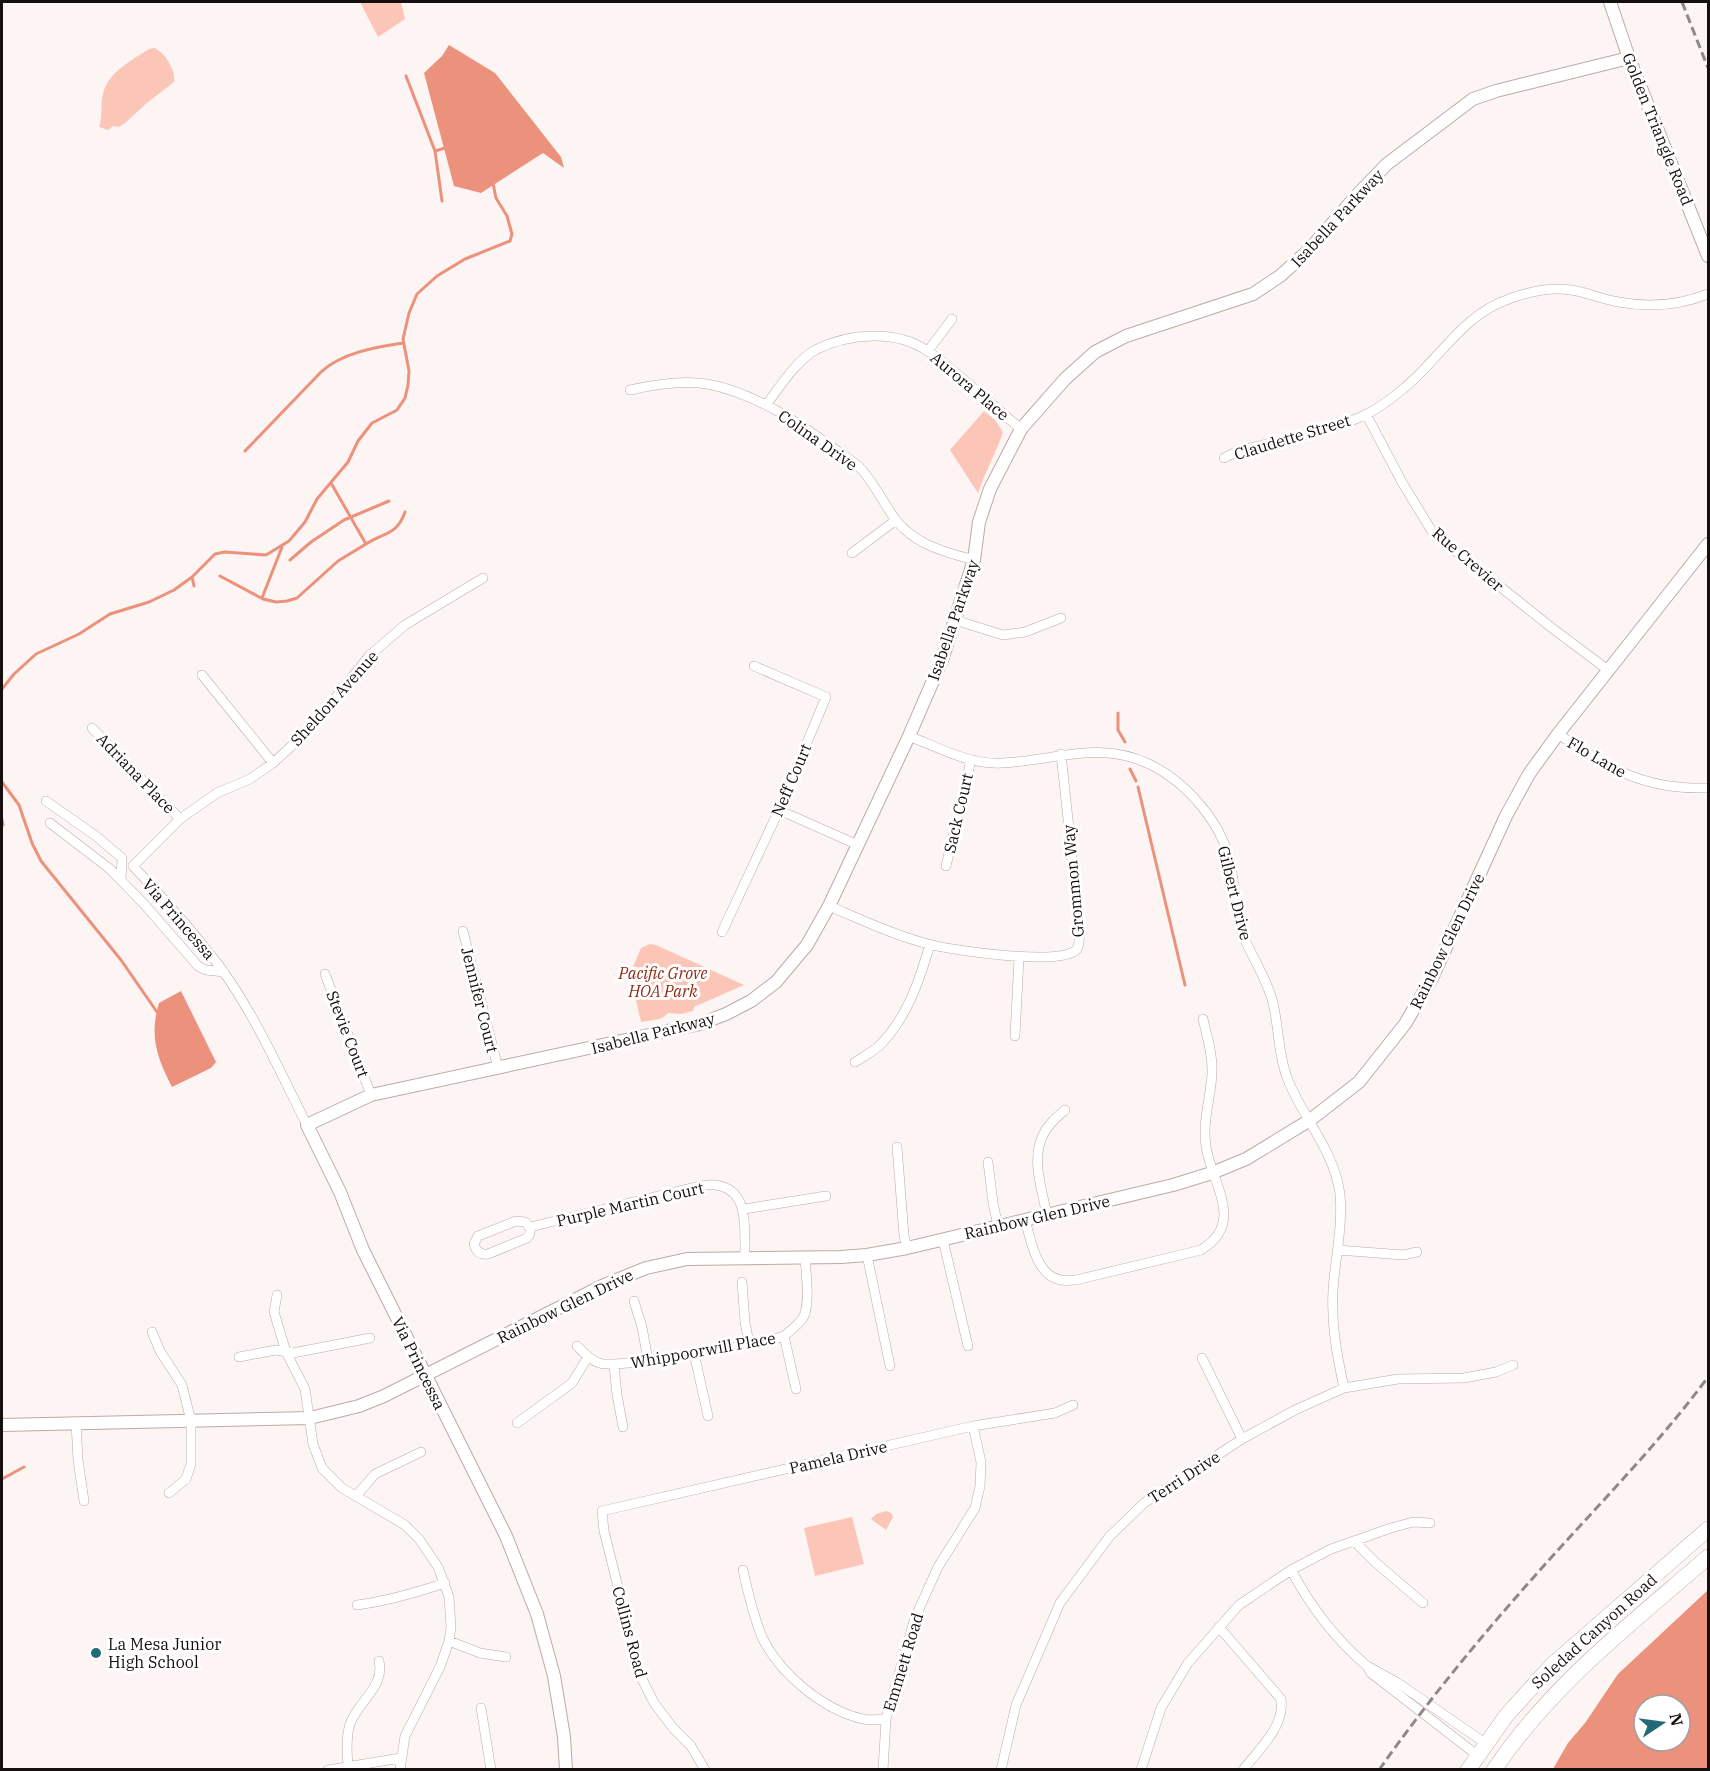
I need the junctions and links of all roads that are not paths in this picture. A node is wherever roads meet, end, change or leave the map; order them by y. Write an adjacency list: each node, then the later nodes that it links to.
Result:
1 (1610, 2): 2 (street, Golden Triangle Road)
2 (1629, 58): 3 (street, Golden Triangle Road); 10 (street, Isabella Parkway)
3 (1708, 256)
4 (1708, 294): 9 (street, Claudette Street)
5 (952, 319): 6 (street)
6 (928, 351): 8 (street, Aurora Place); 10 (street, Aurora Place)
7 (630, 390): 8 (street, Colina Drive)
8 (766, 405): 12 (street, Colina Drive)
9 (1366, 414): 11 (street, Claudette Street); 20 (street, Rue Crevier)
10 (1021, 429): 15 (street, Isabella Parkway)
11 (1224, 458)
12 (896, 520): 14 (street); 15 (street, Colina Drive)
13 (1708, 544): 20 (street, Rainbow Glen Drive)
14 (852, 553)
15 (974, 560): 18 (street, Isabella Parkway)
16 (483, 578): 27 (street, Sheldon Avenue)
17 (1061, 618): 18 (street)
18 (956, 620): 24 (street, Isabella Parkway)
19 (754, 666): 30 (street, Neff Court)
20 (1608, 670): 23 (street, Rainbow Glen Drive)
21 (202, 675): 27 (street)
22 (92, 728): 31 (street, Adriana Place)
23 (1558, 734): 28 (street, Flo Lane); 50 (street, Rainbow Glen Drive)
24 (909, 736): 26 (street, Gilbert Drive); 33 (street, Isabella Parkway)
25 (1061, 754): 26 (street, Gilbert Drive); 41 (street, Grommon Way); 50 (street, Gilbert Drive)
26 (971, 760): 35 (street, Sack Court)
27 (273, 763): 31 (street, Sheldon Avenue)
28 (1708, 788)
29 (46, 801): 36 (street, Via Princessa)
30 (779, 810): 33 (street); 39 (street, Neff Court)
31 (180, 819): 34 (street, Sheldon Avenue)
32 (50, 823): 36 (street, Via Princessa)
33 (858, 845): 37 (street, Isabella Parkway)
34 (133, 866): 42 (street, Via Princessa)
35 (946, 866)
36 (121, 879): 42 (street, Via Princessa)
37 (829, 906): 40 (street, Grommon Way); 47 (street, Isabella Parkway)
38 (463, 931): 47 (street, Jennifer Court)
39 (722, 932)
40 (930, 944): 41 (street, Grommon Way); 46 (street)
41 (1019, 958): 45 (street)
42 (224, 972): 51 (street, Via Princessa)
43 (325, 974): 48 (street, Stevie Court)
44 (1203, 1019): 54 (street)
45 (1015, 1036)
46 (855, 1062)
47 (498, 1068): 48 (street, Isabella Parkway)
48 (371, 1095): 51 (street, Isabella Parkway)
49 (1065, 1110): 57 (street)
50 (1310, 1120): 54 (street, Rainbow Glen Drive); 63 (street, Gilbert Drive)
51 (307, 1125): 86 (street, Via Princessa)
52 (897, 1147): 62 (street)
53 (988, 1162): 60 (street)
54 (1212, 1173): 57 (street, Rainbow Glen Drive); 58 (street)
55 (826, 1196): 56 (street)
56 (744, 1209): 59 (street, Purple Martin Court); 66 (street)
57 (1047, 1215): 58 (street, Rainbow Glen Drive)
58 (1025, 1220): 60 (street, Rainbow Glen Drive)
59 (530, 1227): 59 (street, Purple Martin Court)
60 (998, 1227): 61 (street, Rainbow Glen Drive)
61 (943, 1240): 62 (street, Rainbow Glen Drive); 76 (street)
62 (907, 1248): 65 (street, Rainbow Glen Drive)
63 (1338, 1250): 64 (street); 87 (street, Gilbert Drive)
64 (1417, 1252)
65 (867, 1255): 67 (street, Rainbow Glen Drive); 85 (street)
66 (745, 1257): 67 (street, Rainbow Glen Drive); 86 (street, Rainbow Glen Drive)
67 (805, 1257): 72 (street, Whippoorwill Place)
68 (742, 1282): 74 (street)
69 (277, 1295): 77 (street)
70 (634, 1301): 82 (street)
71 (152, 1332): 92 (street)
72 (784, 1336): 74 (street, Whippoorwill Place); 88 (street)
73 (370, 1338): 77 (street)
74 (749, 1343): 78 (street, Whippoorwill Place)
75 (577, 1346): 80 (street, Whippoorwill Place)
76 (968, 1346)
77 (286, 1352): 79 (street); 91 (street)
78 (694, 1353): 82 (street, Whippoorwill Place); 90 (street)
79 (239, 1357)
80 (588, 1357): 83 (street, Whippoorwill Place); 94 (street)
81 (1202, 1358): 98 (street)
82 (648, 1360): 83 (street, Whippoorwill Place)
83 (614, 1365): 97 (street)
84 (1513, 1365): 87 (street, Terri Drive)
85 (890, 1366)
86 (425, 1376): 91 (street, Rainbow Glen Drive); 125 (street, Via Princessa)
87 (1344, 1388): 98 (street, Terri Drive)
88 (796, 1389)
89 (1073, 1405): 96 (street, Pamela Drive)
90 (708, 1416)
91 (310, 1418): 92 (street, Rainbow Glen Drive); 101 (street)
92 (191, 1421): 93 (street, Rainbow Glen Drive); 100 (street)
93 (76, 1423): 95 (street, Rainbow Glen Drive); 102 (street)
94 (517, 1423)
95 (2, 1425)
96 (973, 1426): 103 (street, Pamela Drive); 118 (street, Emmett Road)
97 (623, 1427)
98 (1242, 1439): 128 (street, Terri Drive)
99 (421, 1452): 101 (street)
100 (170, 1493)
101 (356, 1496): 110 (street)
102 (84, 1501)
103 (602, 1511): 126 (street, Collins Road)
104 (1430, 1523): 106 (street)
105 (1708, 1529): 119 (main road, Soledad Canyon Road)
106 (1354, 1541): 109 (street); 111 (street)
107 (1708, 1557): 132 (main road, Soledad Canyon Road)
108 (743, 1570): 118 (street)
109 (1291, 1570): 113 (street); 119 (street)
110 (445, 1583): 112 (street); 114 (street)
111 (1423, 1603)
112 (357, 1605)
113 (1219, 1626): 129 (street); 130 (street)
114 (449, 1641): 115 (street); 120 (street)
115 (506, 1657)
116 (379, 1661): 121 (street)
117 (481, 1708): 124 (street)
118 (886, 1719): 127 (street, Emmett Road)
119 (1482, 1756): 131 (main road, Soledad Canyon Road)
120 (401, 1758): 121 (street); 123 (street)
121 (348, 1766): 122 (street)
122 (328, 1770)
123 (400, 1770)
124 (491, 1770)
125 (566, 1770)
126 (705, 1770)
127 (883, 1770)
128 (1001, 1770)
129 (1141, 1770)
130 (1243, 1770)
131 (1468, 1770)
132 (1494, 1770)

